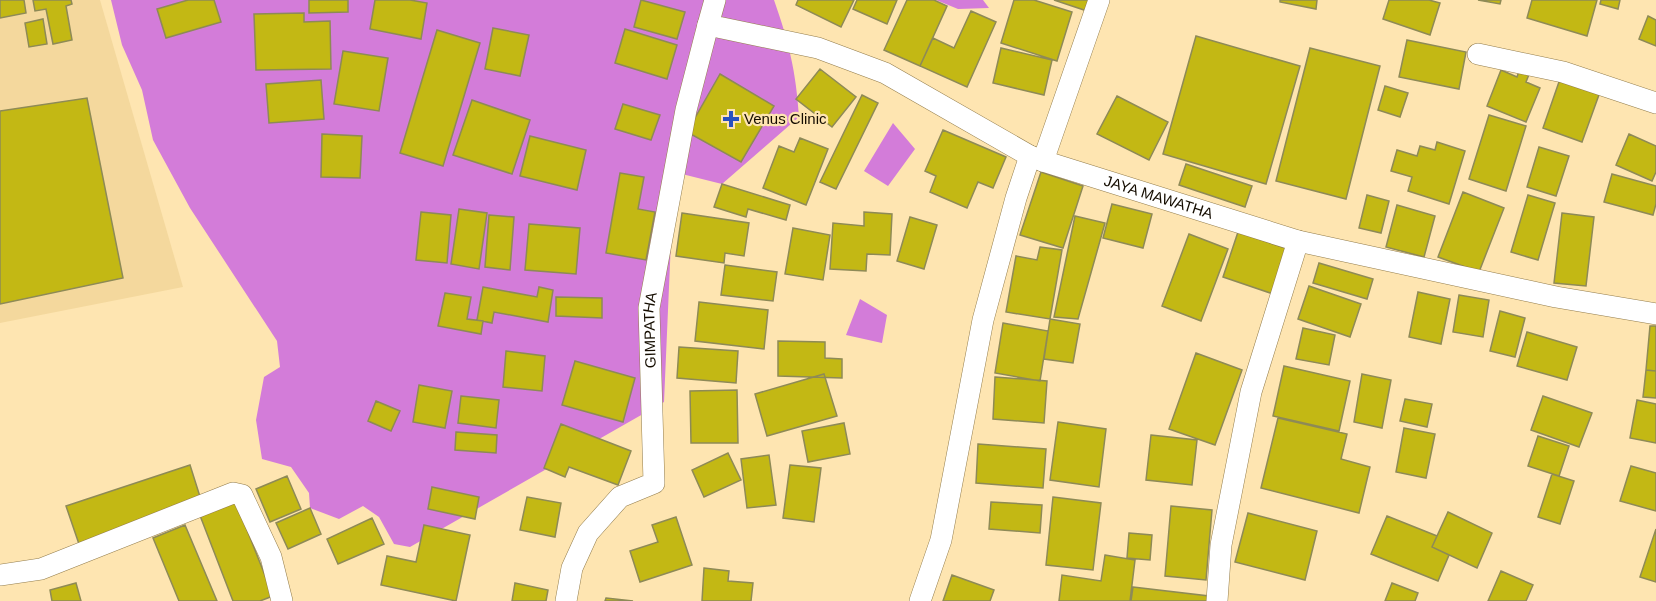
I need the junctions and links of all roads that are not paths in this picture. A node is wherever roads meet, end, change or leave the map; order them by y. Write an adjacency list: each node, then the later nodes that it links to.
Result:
1 (715, 0): 3 (street)
2 (1099, 0): 6 (street)
3 (708, 26): 6 (street, JAYA MAWATHA); 11 (street, GIMPATHA)
4 (1478, 54): 5 (street)
5 (1656, 103)
6 (1037, 158): 7 (street, JAYA MAWATHA); 12 (street)
7 (1298, 241): 8 (street, JAYA MAWATHA); 13 (street)
8 (1656, 314)
9 (0, 575): 10 (street)
10 (282, 601)
11 (566, 601)
12 (920, 601)
13 (1217, 601)

